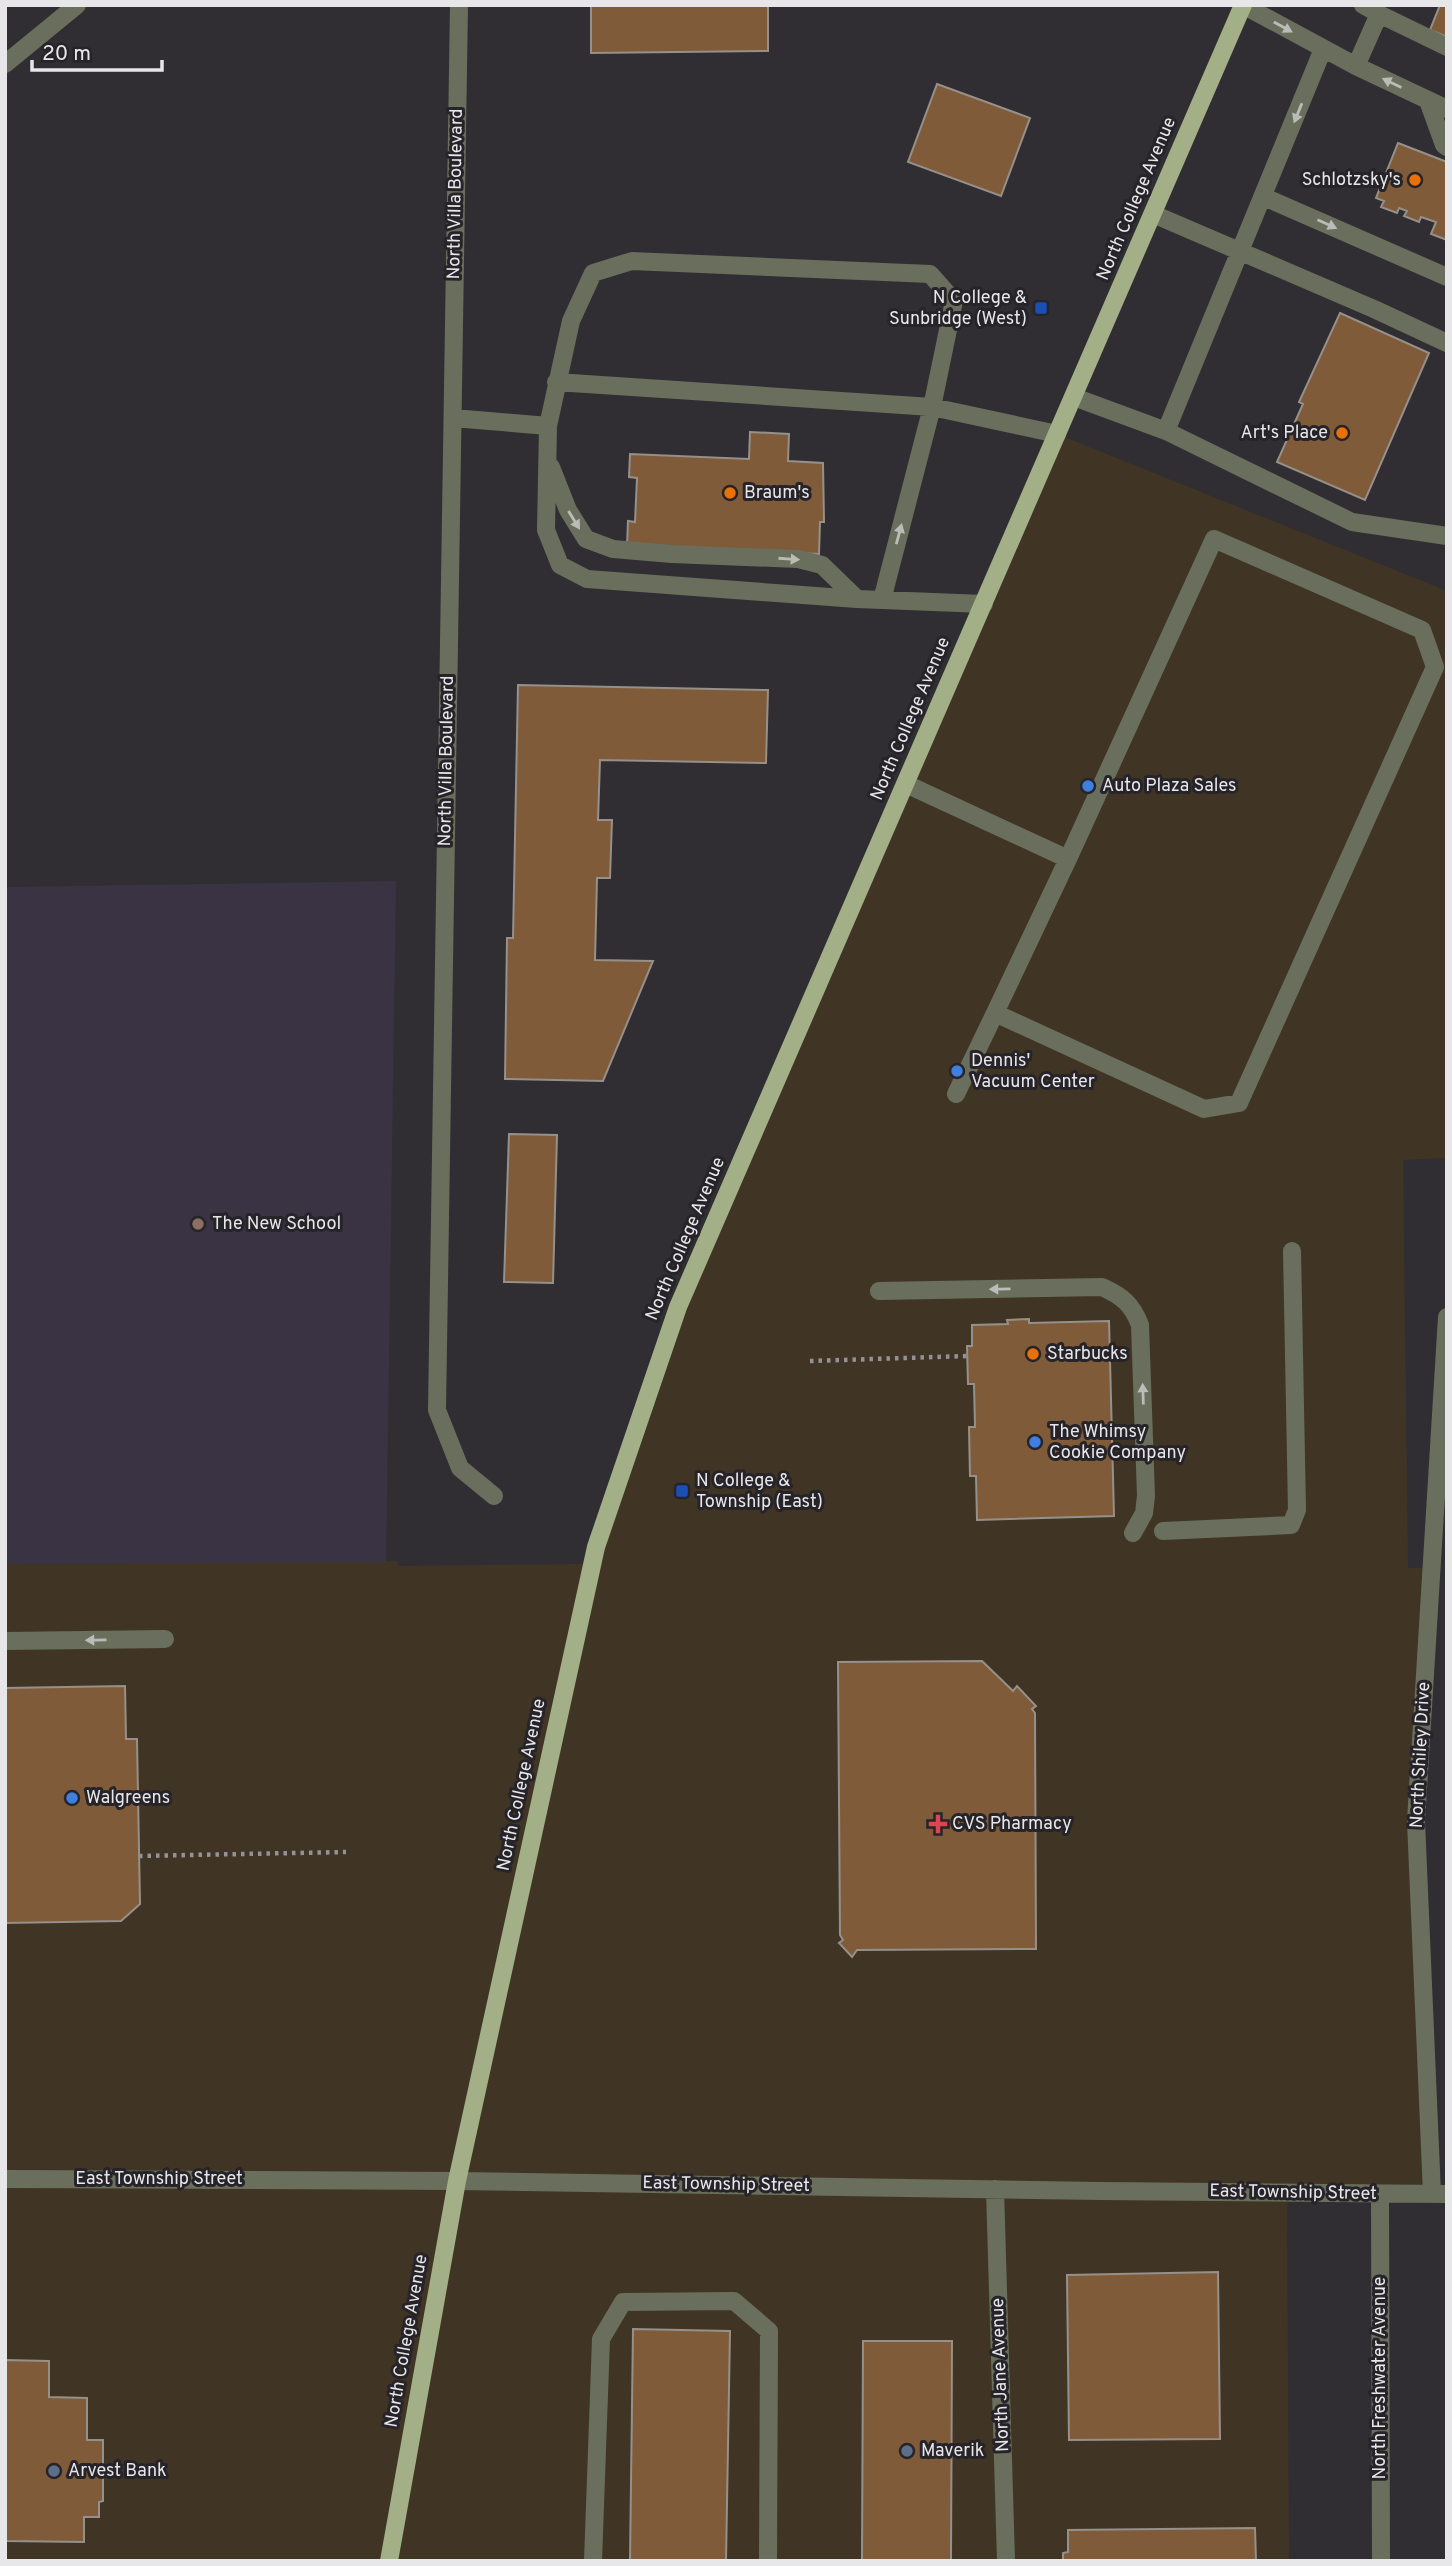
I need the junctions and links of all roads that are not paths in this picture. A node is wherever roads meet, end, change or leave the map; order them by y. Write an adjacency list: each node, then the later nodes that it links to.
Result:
1 (77, 5): 7 (street)
2 (459, 5): 20 (street, North Villa Boulevard)
3 (1243, 5): 6 (street, one-way to 6); 13 (main road, North College Avenue)
4 (1371, 10): 5 (street); 8 (street)
5 (1447, 47)
6 (1324, 49): 8 (street); 12 (street, one-way to 12)
7 (5, 64)
8 (1356, 66): 9 (street, one-way to 8)
9 (1428, 101): 10 (street); 11 (street)
10 (1447, 109)
11 (1447, 146)
12 (1264, 197): 14 (street); 15 (street, one-way to 15)
13 (1153, 214): 14 (street); 18 (main road, North College Avenue)
14 (1240, 252): 16 (street); 22 (street)
15 (1447, 277)
16 (1447, 343)
17 (556, 382): 19 (street); 19 (street); 21 (street)
18 (1074, 397): 22 (street); 23 (main road, North College Avenue)
19 (932, 407): 23 (street); 27 (street, one-way to 19)
20 (453, 418): 21 (street); 36 (street, North Villa Boulevard)
21 (548, 426): 24 (street)
22 (1166, 431): 25 (street)
23 (1057, 434): 28 (main road, North College Avenue)
24 (548, 457): 26 (street, one-way to 26); 26 (street)
25 (1447, 536)
26 (857, 598): 27 (street)
27 (882, 600): 28 (street)
28 (984, 604): 29 (main road, North College Avenue)
29 (905, 784): 30 (street); 42 (main road, North College Avenue)
30 (1068, 859): 31 (street); 31 (street)
31 (995, 1013): 32 (street)
32 (956, 1094)
33 (1292, 1251): 37 (street)
34 (879, 1291): 38 (street, one-way to 34)
35 (1447, 1317): 45 (street, North Shiley Drive)
36 (494, 1496)
37 (1163, 1531)
38 (1133, 1533)
39 (164, 1639): 40 (street, one-way to 40)
40 (5, 1641)
41 (5, 2179): 42 (street, East Township Street)
42 (457, 2180): 43 (street, East Township Street); 46 (main road, North College Avenue)
43 (995, 2189): 44 (street, East Township Street); 49 (street, North Jane Avenue)
44 (1380, 2194): 45 (street, East Township Street); 50 (street, North Freshwater Avenue)
45 (1439, 2194)
46 (389, 2561)
47 (593, 2561): 48 (street)
48 (768, 2561)
49 (1006, 2561)
50 (1381, 2561)

